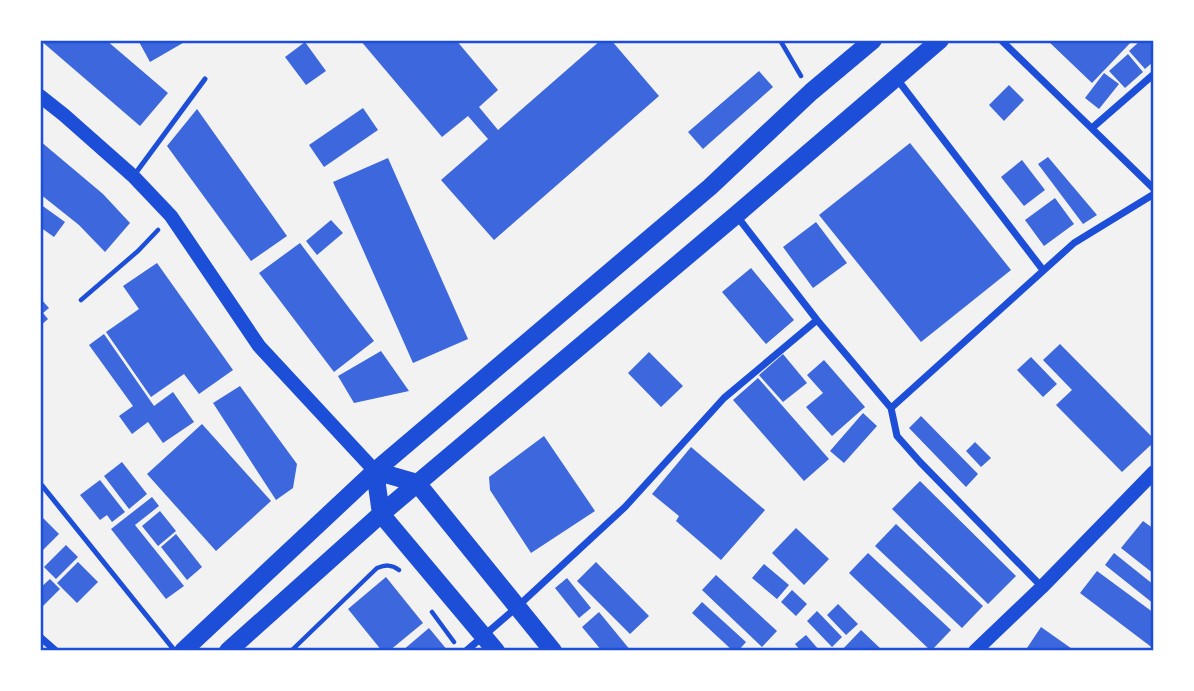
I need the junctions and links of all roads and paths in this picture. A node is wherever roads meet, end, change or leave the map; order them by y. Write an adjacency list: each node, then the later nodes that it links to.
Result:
1 (779, 40): 8 (path)
2 (873, 40): 8 (main road)
3 (940, 40): 6 (main road)
4 (1001, 40): 10 (street)
5 (1154, 74): 10 (street)
6 (897, 77): 13 (main road); 15 (street)
7 (205, 79): 11 (lane)
8 (811, 92): 19 (main road)
9 (40, 96): 11 (main road)
10 (1091, 128): 12 (street)
11 (133, 176): 14 (main road)
12 (1154, 191): 15 (street)
13 (736, 215): 17 (street); 21 (main road)
14 (171, 216): 16 (path); 19 (main road)
15 (1043, 270): 18 (street)
16 (81, 300)
17 (817, 320): 18 (street); 27 (street)
18 (891, 408): 25 (street)
19 (374, 471): 21 (main road); 23 (main road); 32 (main road)
20 (1154, 472): 25 (main road)
21 (418, 483): 23 (main road); 27 (main road)
22 (40, 484): 31 (lane)
23 (381, 514): 28 (main road); 33 (main road)
24 (403, 574): 34 (path)
25 (1042, 587): 38 (main road)
26 (426, 604): 35 (path)
27 (517, 607): 28 (street); 37 (main road)
28 (484, 636): 35 (street); 36 (main road)
29 (40, 637): 30 (street)
30 (56, 651)
31 (175, 651)
32 (183, 651)
33 (228, 651)
34 (291, 651)
35 (464, 651)
36 (496, 651)
37 (553, 651)
38 (975, 651)

